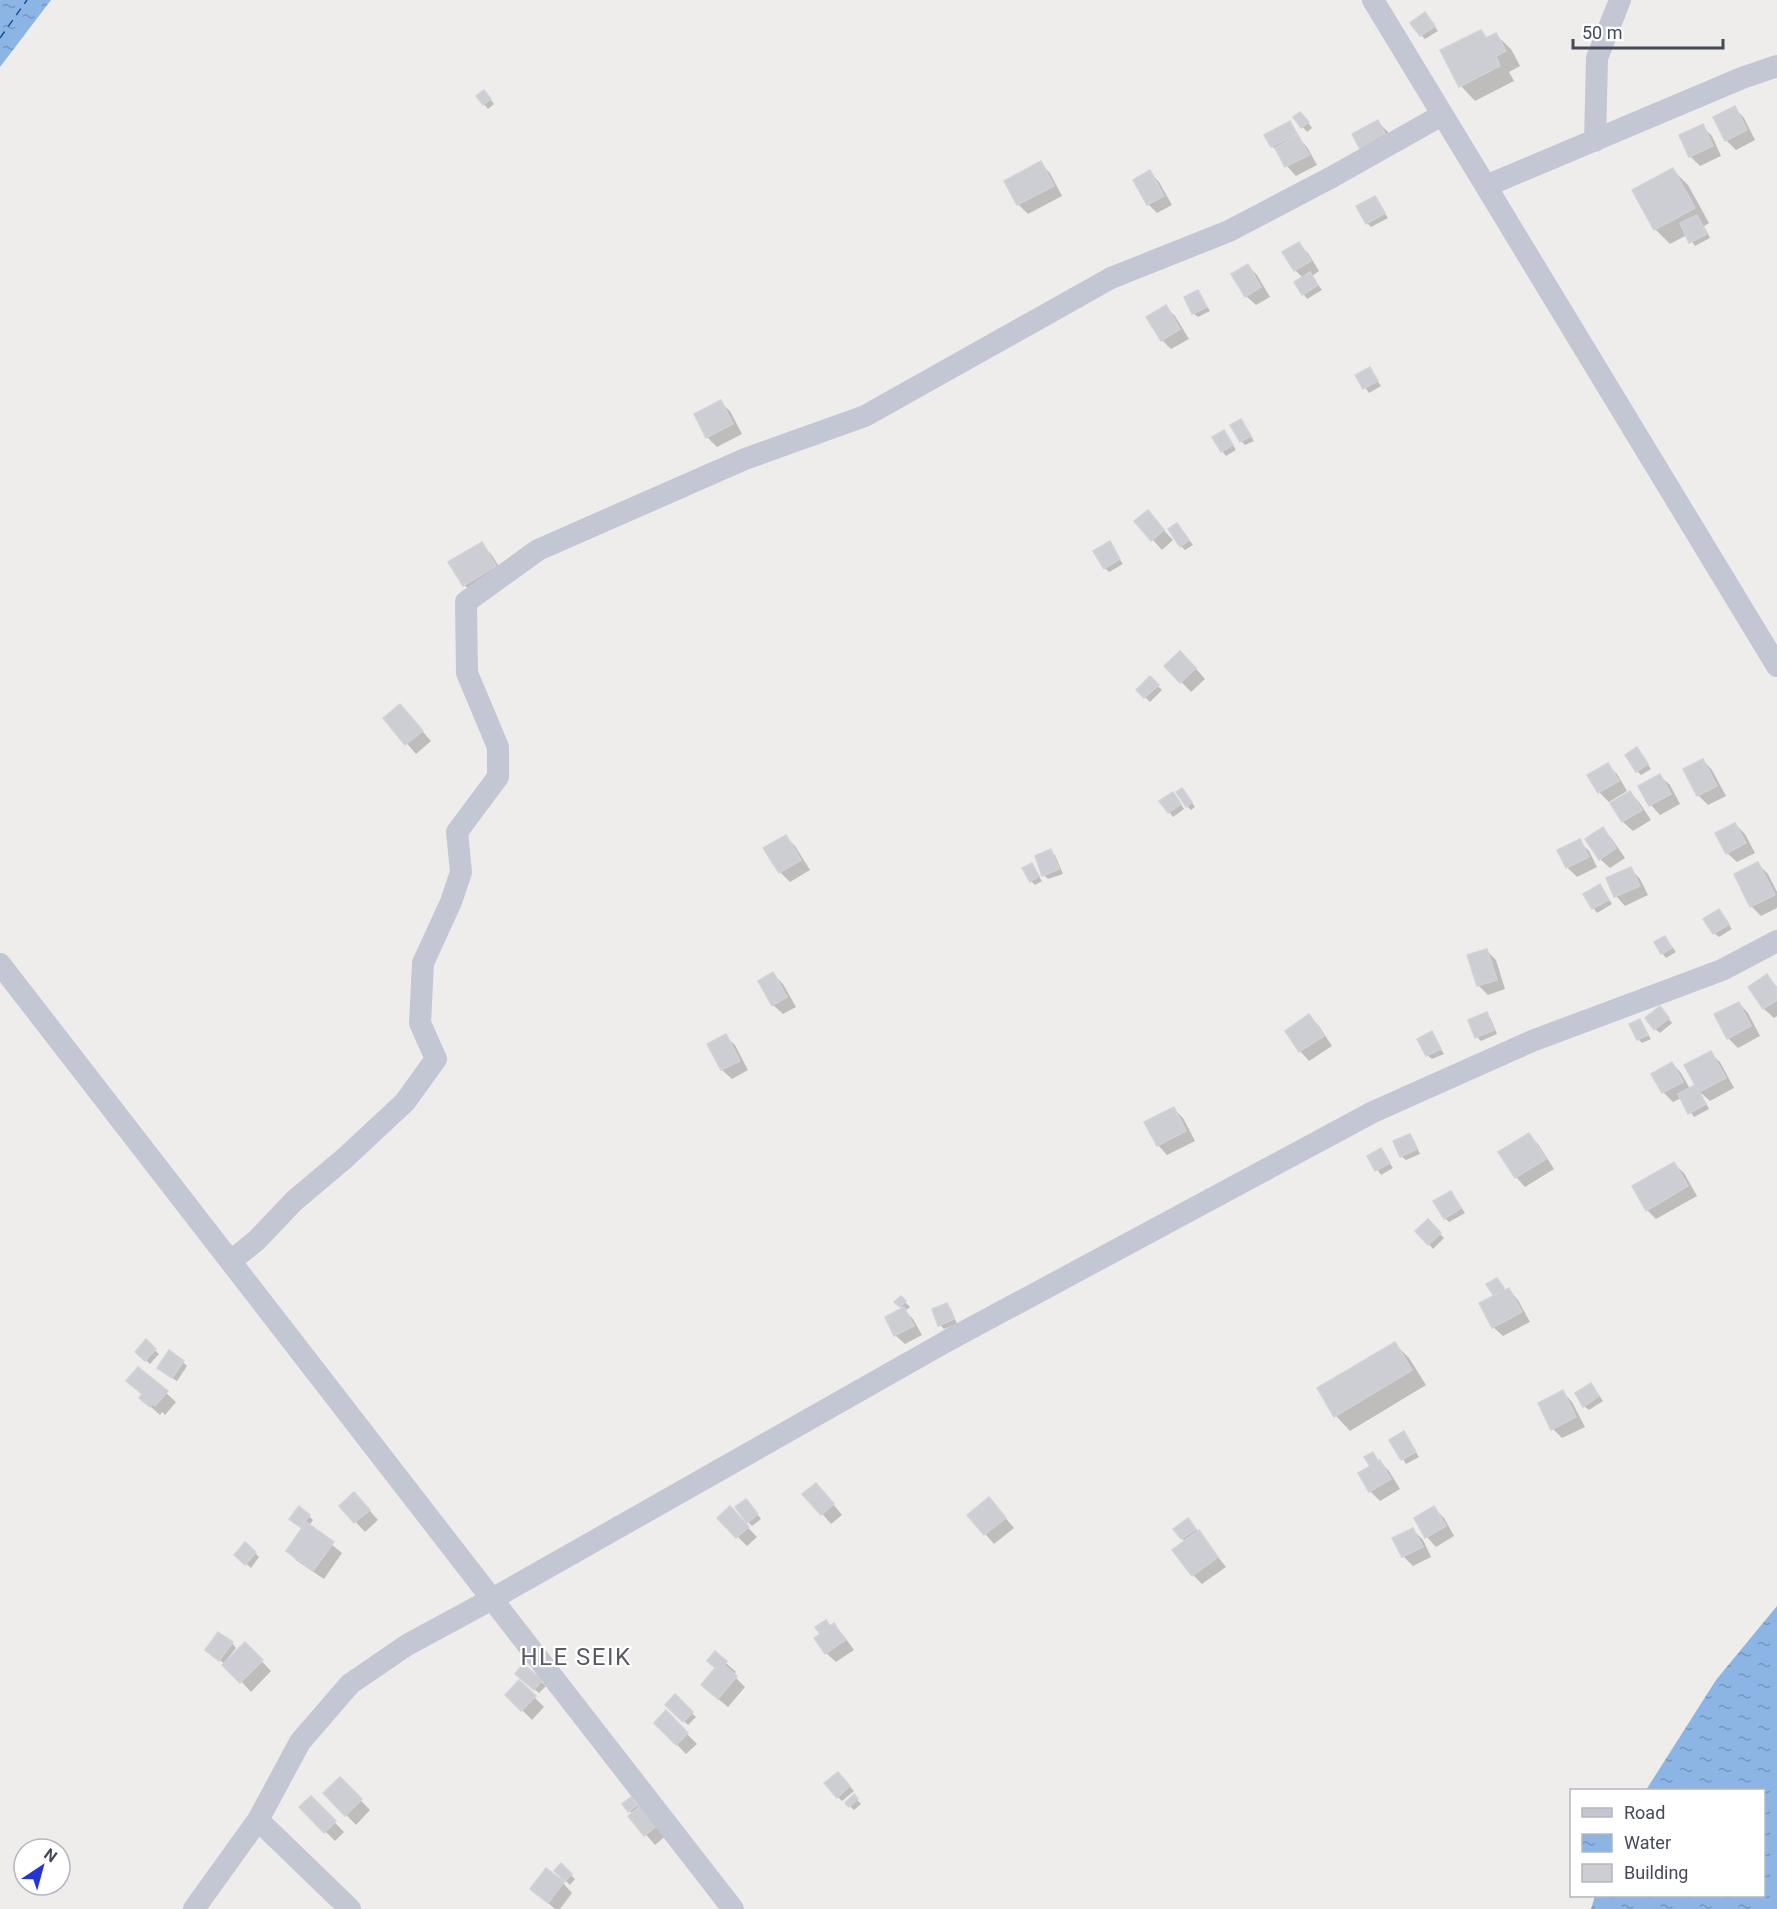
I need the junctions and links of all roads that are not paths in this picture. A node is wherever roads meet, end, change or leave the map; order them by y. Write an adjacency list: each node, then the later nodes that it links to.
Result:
1 (1373, 0): 4 (street)
2 (1620, 0): 5 (street)
3 (1777, 66): 5 (street)
4 (1442, 115): 6 (street); 10 (street)
5 (1595, 141): 6 (street)
6 (1486, 186): 7 (street)
7 (1777, 666)
8 (1777, 940): 11 (street)
9 (0, 964): 10 (street)
10 (231, 1261): 11 (street)
11 (492, 1599): 12 (street); 15 (street)
12 (258, 1820): 13 (street); 14 (street)
13 (194, 1909)
14 (350, 1909)
15 (733, 1909)

